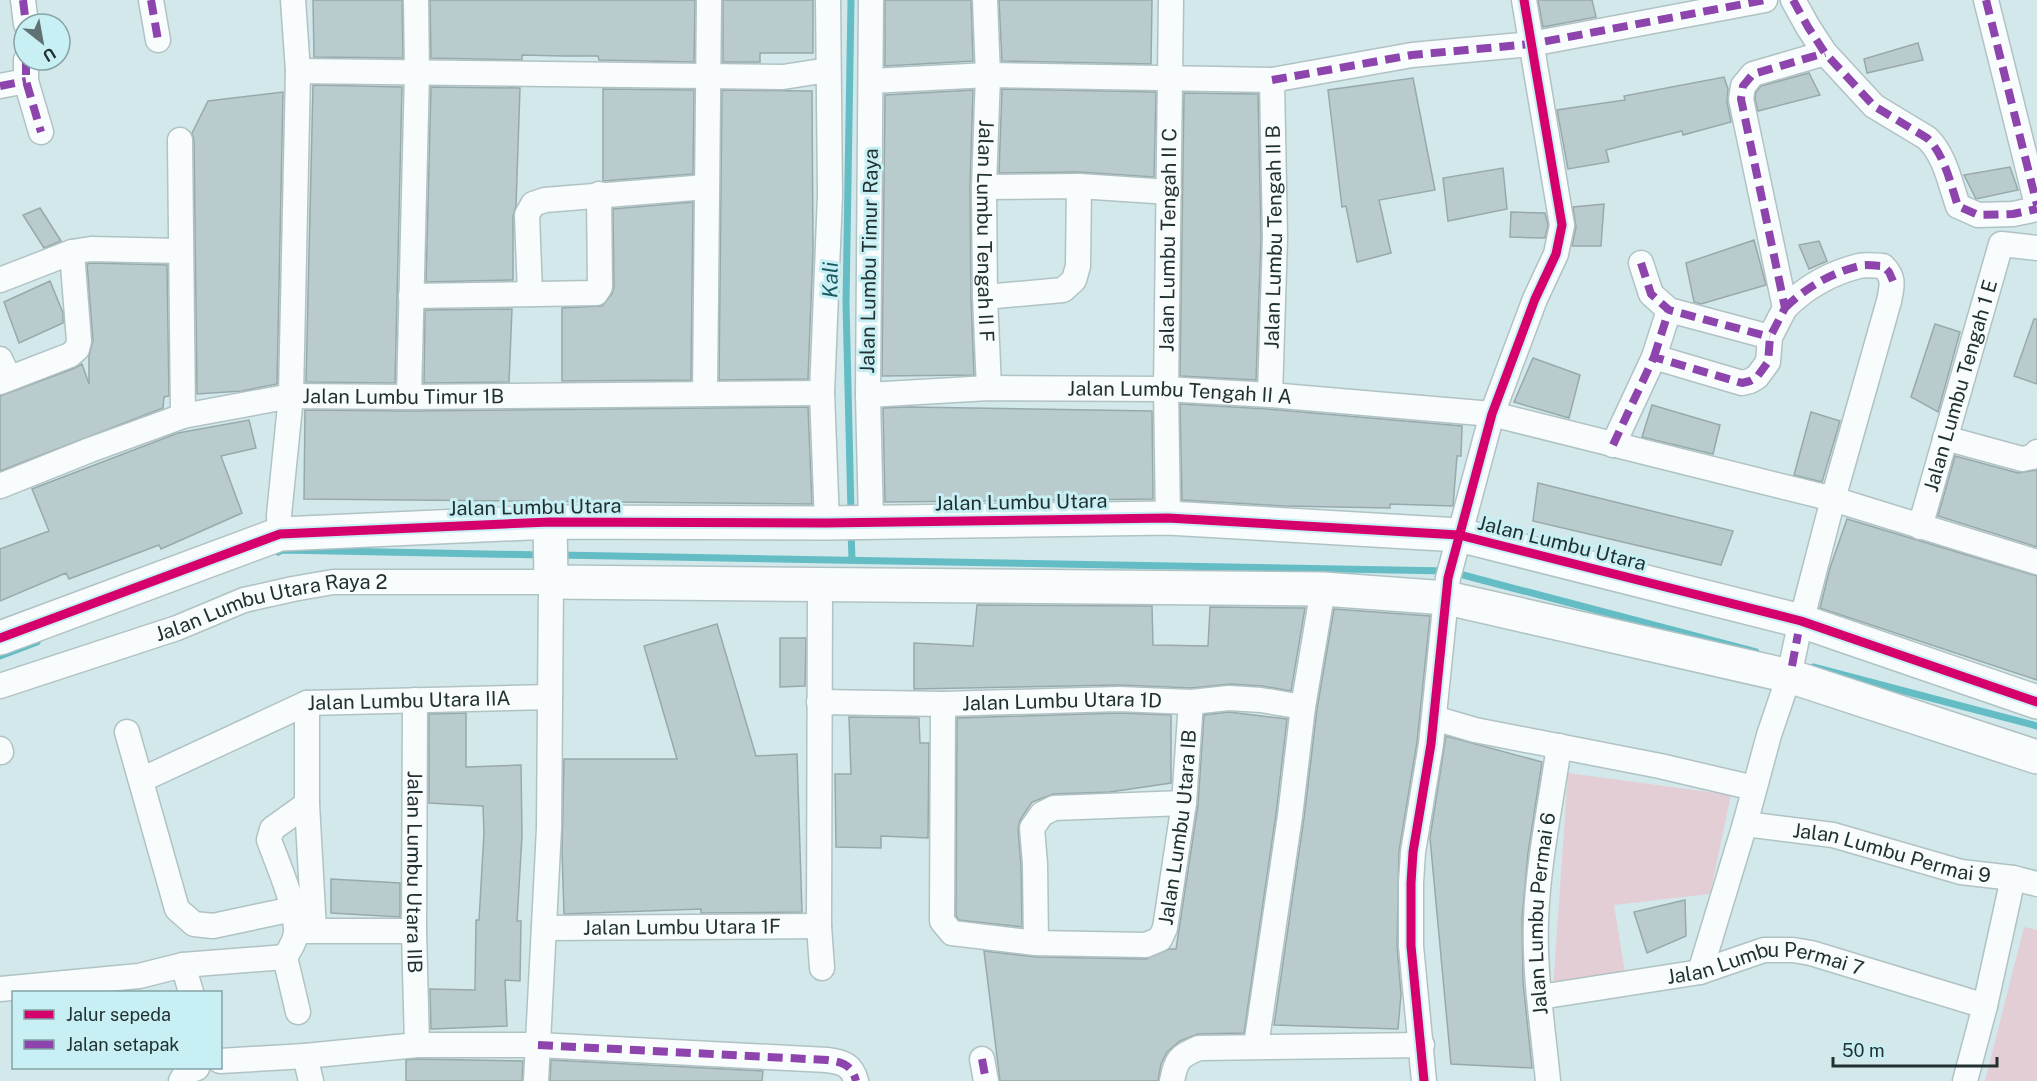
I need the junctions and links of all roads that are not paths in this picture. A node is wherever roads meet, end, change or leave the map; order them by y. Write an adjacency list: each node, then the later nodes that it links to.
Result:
1 (151, 0): 13 (street)
2 (293, 0): 17 (street)
3 (416, 0): 20 (street)
4 (709, 0): 22 (street)
5 (828, 0): 16 (street, Jalan Lumbu Timur Raya)
6 (870, 0): 25 (street, Jalan Lumbu Timur Raya)
7 (985, 0): 21 (street, Jalan Lumbu Tengah II F)
8 (1171, 0): 23 (street, Jalan Lumbu Tengah II C)
9 (1524, 0): 14 (street)
10 (1766, 0): 14 (street)
11 (1793, 0): 15 (street)
12 (1986, 0): 34 (street)
13 (158, 40)
14 (1531, 44): 24 (street); 56 (street)
15 (1825, 53): 34 (street); 43 (street)
16 (828, 70): 22 (street); 51 (street, Jalan Lumbu Timur Raya)
17 (298, 71): 20 (street); 54 (street)
18 (23, 72): 26 (street)
19 (26, 72): 27 (street)
20 (417, 72): 22 (street); 41 (street)
21 (988, 75): 23 (street); 25 (street); 31 (street, Jalan Lumbu Tengah II F)
22 (709, 76): 30 (street)
23 (1171, 79): 24 (street); 32 (street, Jalan Lumbu Tengah II C)
24 (1272, 80): 53 (street, Jalan Lumbu Tengah II B)
25 (871, 81): 52 (street, Jalan Lumbu Timur Raya)
26 (0, 86)
27 (41, 132)
28 (180, 140): 36 (street)
29 (1079, 186): 31 (street); 32 (street); 42 (street)
30 (706, 187): 33 (street); 50 (street)
31 (984, 187): 42 (street, Jalan Lumbu Tengah II F)
32 (1169, 192): 49 (street, Jalan Lumbu Tengah II C)
33 (599, 195): 40 (street); 40 (street)
34 (2037, 207)
35 (2037, 248): 58 (street, Jalan Lumbu Tengah 1 E)
36 (181, 251): 37 (street); 57 (street)
37 (72, 252): 39 (street); 47 (street)
38 (1641, 263): 44 (street)
39 (0, 280)
40 (530, 294): 41 (street)
41 (411, 296): 55 (street)
42 (985, 297): 48 (street, Jalan Lumbu Tengah II F)
43 (1785, 308): 45 (street); 62 (street)
44 (1669, 310): 45 (street); 46 (street)
45 (1770, 337): 46 (street)
46 (1654, 357): 59 (street)
47 (3, 373)
48 (989, 388): 49 (street, Jalan Lumbu Tengah II A); 52 (street, Jalan Lumbu Tengah II A)
49 (1166, 388): 53 (street, Jalan Lumbu Tengah II A); 63 (street, Jalan Lumbu Tengah II C)
50 (705, 393): 51 (street, Jalan Lumbu Timur 1B); 55 (street, Jalan Lumbu Timur 1B)
51 (822, 393): 64 (street, Jalan Lumbu Timur Raya)
52 (868, 395): 64 (street, Jalan Lumbu Timur Raya)
53 (1270, 395): 56 (street, Jalan Lumbu Tengah II A)
54 (291, 396): 55 (street, Jalan Lumbu Timur 1B); 57 (street, Jalan Lumbu Timur 1B); 66 (street)
55 (409, 397)
56 (1492, 414): 59 (street, Jalan Lumbu Tengah II A); 67 (street)
57 (183, 416): 61 (street, Jalan Lumbu Timur 1B)
58 (1945, 438): 60 (street); 65 (street, Jalan Lumbu Tengah 1 E)
59 (1613, 445): 62 (street, Jalan Lumbu Tengah II A)
60 (2037, 452)
61 (0, 486)
62 (1833, 499): 65 (street, Jalan Lumbu Tengah II A); 73 (street)
63 (1168, 518): 64 (street, Jalan Lumbu Utara); 67 (street, Jalan Lumbu Utara)
64 (850, 523): 68 (street, Jalan Lumbu Utara)
65 (1920, 527): 69 (street, Jalan Lumbu Tengah II A)
66 (280, 534): 68 (street, Jalan Lumbu Utara); 74 (street, Jalan Lumbu Utara)
67 (1458, 541): 71 (street); 73 (street, Jalan Lumbu Utara)
68 (550, 550): 70 (street, Jalan Lumbu Utara); 76 (street, Jalan Lumbu Utara Raya 2); 77 (street)
69 (2037, 562)
70 (820, 584): 72 (street, Jalan Lumbu Utara); 79 (street)
71 (1448, 588): 72 (street, Jalan Lumbu Utara); 75 (street, Jalan Lumbu Utara); 85 (street)
72 (1323, 589): 84 (street)
73 (1799, 627): 75 (street); 81 (street, Jalan Lumbu Utara)
74 (0, 638)
75 (1790, 671): 88 (street, Jalan Lumbu Utara); 90 (street)
76 (0, 686)
77 (550, 697): 78 (street, Jalan Lumbu Utara IIA); 98 (street)
78 (415, 700): 82 (street, Jalan Lumbu Utara IIA); 99 (street, Jalan Lumbu Utara IIB)
79 (819, 702): 83 (street, Jalan Lumbu Utara 1D); 97 (street)
80 (1191, 702): 83 (street, Jalan Lumbu Utara 1D); 84 (street, Jalan Lumbu Utara 1D); 91 (street, Jalan Lumbu Utara IB)
81 (2037, 702)
82 (307, 703): 89 (street, Jalan Lumbu Utara IIA); 92 (street)
83 (943, 704): 100 (street, Jalan Lumbu Utara IB)
84 (1303, 707): 113 (street)
85 (1434, 718): 87 (street); 112 (street)
86 (127, 732): 89 (street)
87 (1559, 746): 90 (street); 107 (street, Jalan Lumbu Permai 6)
88 (2037, 757)
89 (141, 780): 96 (street)
90 (1754, 788): 93 (street)
91 (1184, 803): 100 (street, Jalan Lumbu Utara IB); 100 (street)
92 (307, 804): 96 (street); 96 (street)
93 (1745, 824): 94 (street, Jalan Lumbu Permai 9); 104 (street)
94 (2013, 878): 95 (street, Jalan Lumbu Permai 9); 108 (street)
95 (2037, 884)
96 (301, 923): 99 (street); 101 (street)
97 (819, 926): 98 (street, Jalan Lumbu Utara 1F); 103 (street)
98 (544, 927): 111 (street)
99 (414, 931): 110 (street, Jalan Lumbu Utara IIB)
100 (1036, 943)
101 (285, 957): 102 (street); 109 (street)
102 (183, 965): 105 (street); 106 (street)
103 (822, 968)
104 (1700, 972): 107 (street, Jalan Lumbu Permai 7); 108 (street, Jalan Lumbu Permai 7)
105 (0, 989)
106 (190, 991)
107 (1540, 997): 123 (street, Jalan Lumbu Permai 6)
108 (1985, 1006): 124 (street)
109 (298, 1012)
110 (417, 1045): 111 (street); 114 (street)
111 (538, 1045): 119 (street); 120 (street)
112 (1422, 1045): 113 (street); 122 (street)
113 (1256, 1046): 121 (street)
114 (305, 1056): 115 (street); 118 (street)
115 (222, 1061)
116 (194, 1069): 117 (street)
117 (181, 1081)
118 (311, 1081)
119 (536, 1081)
120 (856, 1081)
121 (1172, 1081)
122 (1424, 1081)
123 (1548, 1081)
124 (1965, 1081)

